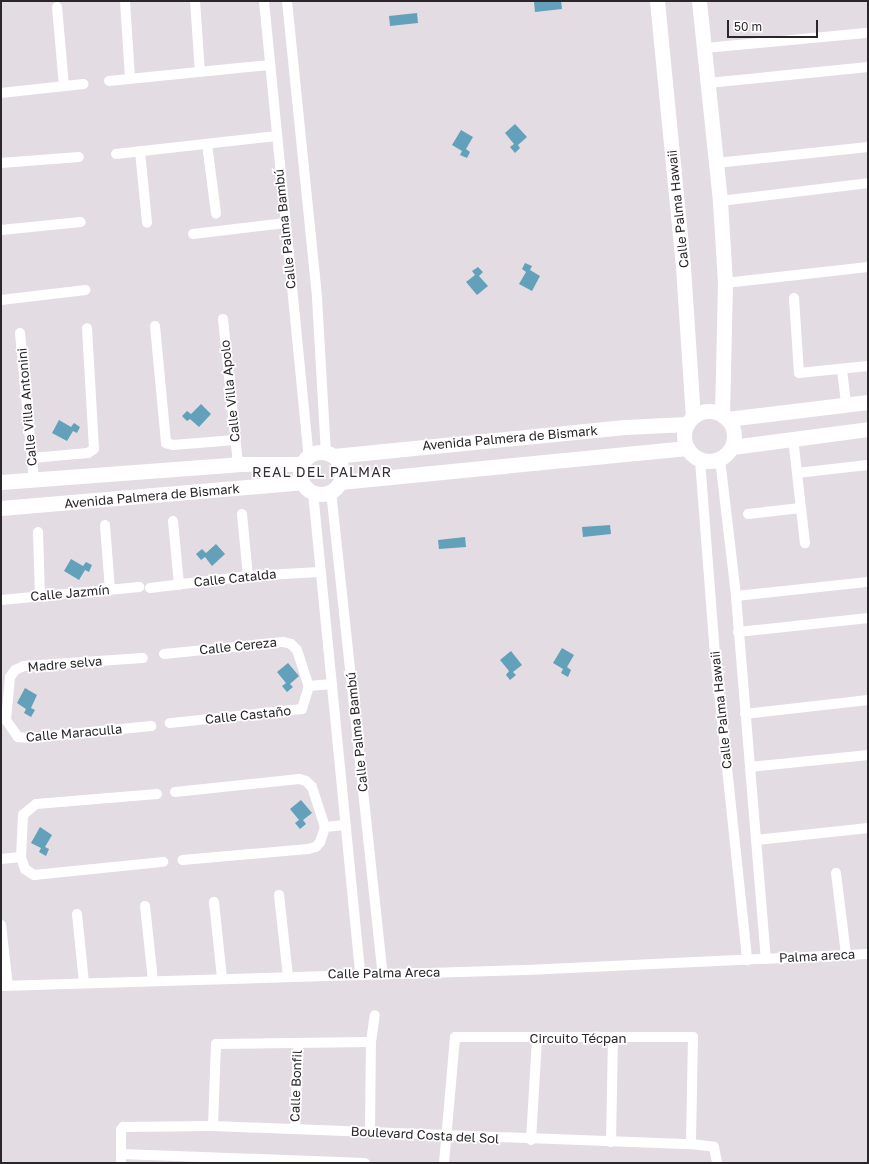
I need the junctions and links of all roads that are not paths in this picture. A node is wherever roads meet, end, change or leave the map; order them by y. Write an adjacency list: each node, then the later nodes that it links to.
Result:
1 (125, 1): 13 (street)
2 (195, 1): 12 (street)
3 (264, 1): 10 (street, Calle Palma Bambú)
4 (287, 1): 55 (street, Calle Palma Bambú)
5 (657, 1): 49 (street, Calle Palma Hawaii)
6 (700, 1): 9 (street)
7 (57, 7): 17 (street)
8 (868, 32): 9 (street)
9 (705, 48): 15 (street)
10 (270, 65): 12 (street); 19 (street, Calle Palma Bambú)
11 (868, 67): 15 (street)
12 (200, 72): 13 (street)
13 (130, 79): 14 (street)
14 (109, 81)
15 (708, 83): 26 (street)
16 (84, 84): 17 (street)
17 (64, 86): 18 (street)
18 (1, 93)
19 (276, 136): 20 (street); 31 (street, Calle Palma Bambú)
20 (208, 144): 22 (street); 29 (street)
21 (868, 147): 26 (street)
22 (140, 151): 23 (street); 32 (street)
23 (116, 154)
24 (79, 157): 25 (street)
25 (1, 163)
26 (716, 163): 28 (street)
27 (868, 183): 28 (street)
28 (720, 201): 36 (street)
29 (216, 213)
30 (81, 222): 33 (street)
31 (285, 222): 34 (street); 58 (street, Calle Palma Bambú)
32 (147, 223)
33 (1, 230)
34 (193, 234)
35 (868, 267): 36 (street)
36 (725, 283): 48 (street)
37 (86, 290): 39 (street)
38 (794, 298): 45 (street)
39 (1, 300)
40 (223, 319): 52 (street, Calle Villa Apolo)
41 (154, 326): 52 (street)
42 (87, 328): 56 (street)
43 (20, 333): 56 (street, Calle Villa Antonini)
44 (868, 366): 45 (street)
45 (842, 370): 47 (street)
46 (868, 402): 47 (street)
47 (846, 404): 48 (street)
48 (724, 417): 49 (street); 53 (street)
49 (690, 421): 54 (street); 55 (street, Avenida Palmera de Bismark)
50 (868, 429): 51 (street)
51 (793, 438): 53 (street); 62 (street)
52 (235, 440): 60 (street, Calle Villa Apolo)
53 (732, 446): 57 (street)
54 (687, 448): 59 (street); 66 (street, Avenida Palmera de Bismark)
55 (330, 454): 58 (street); 66 (street)
56 (32, 458): 63 (street, Calle Villa Antonini)
57 (720, 459): 59 (street); 83 (street, Calle Palma Hawaii)
58 (306, 460): 60 (street, Avenida Palmera de Bismark); 65 (street)
59 (700, 460): 117 (street, Calle Palma Hawaii)
60 (238, 464): 63 (street, Avenida Palmera de Bismark)
61 (868, 465): 62 (street)
62 (797, 473): 68 (street)
63 (34, 480): 64 (street, Avenida Palmera de Bismark)
64 (1, 482)
65 (308, 487): 66 (street); 67 (street, Avenida Palmera de Bismark); 75 (street, Calle Palma Bambú)
66 (336, 487): 118 (street, Calle Palma Bambú)
67 (1, 508)
68 (801, 508): 70 (street); 74 (street)
69 (242, 514): 76 (street)
70 (748, 514)
71 (173, 521): 78 (street)
72 (105, 525): 81 (street)
73 (38, 532): 82 (street)
74 (804, 543)
75 (319, 572): 76 (street, Calle Catalda); 89 (street, Calle Palma Bambú)
76 (248, 576): 78 (street, Calle Catalda)
77 (868, 582): 83 (street)
78 (179, 585): 80 (street, Calle Catalda)
79 (139, 587): 81 (street, Calle Jazmín)
80 (150, 588)
81 (110, 590): 82 (street, Calle Jazmín)
82 (40, 596): 84 (street, Calle Jazmín)
83 (736, 596): 86 (street, Calle Palma Hawaii)
84 (1, 600)
85 (868, 618): 86 (street)
86 (738, 632): 92 (street, Calle Palma Hawaii)
87 (164, 654): 90 (street, Calle Cereza)
88 (143, 658): 93 (street, Madre selva)
89 (332, 684): 90 (street); 100 (street, Calle Palma Bambú)
90 (309, 686): 94 (street, Calle Castaño)
91 (868, 700): 92 (street)
92 (745, 714): 97 (street, Calle Palma Hawaii)
93 (4, 720): 95 (street, Calle Maraculla)
94 (170, 723)
95 (151, 726)
96 (868, 755): 97 (street)
97 (750, 767): 103 (street, Calle Palma Hawaii)
98 (175, 792): 101 (street)
99 (157, 794): 104 (street)
100 (345, 825): 101 (street); 119 (street, Calle Palma Bambú)
101 (325, 827): 106 (street)
102 (868, 828): 103 (street)
103 (756, 840): 116 (street, Calle Palma Hawaii)
104 (21, 857): 105 (street); 107 (street)
105 (1, 859)
106 (182, 860)
107 (164, 862)
108 (836, 873): 114 (street)
109 (279, 895): 120 (street)
110 (214, 902): 121 (street)
111 (145, 906): 122 (street)
112 (77, 914): 123 (street)
113 (1, 925): 124 (street)
114 (846, 954): 115 (street, Palma areca); 116 (street, Palma areca)
115 (868, 954)
116 (766, 959): 117 (street, Calle Palma Areca)
117 (747, 960): 118 (street, Calle Palma Areca)
118 (382, 972): 119 (street, Calle Palma Areca)
119 (360, 973): 120 (street, Calle Palma Areca)
120 (288, 976): 121 (street, Calle Palma Areca)
121 (222, 978): 122 (street, Calle Palma Areca)
122 (153, 981): 123 (street, Calle Palma Areca)
123 (84, 983): 124 (street, Calle Palma Areca)
124 (4, 986)
125 (375, 1015): 129 (street)
126 (537, 1038): 127 (street, Circuito Técpan); 133 (street, Circuito Técpan); 134 (street)
127 (613, 1038): 135 (street); 136 (street, Circuito Técpan)
128 (298, 1042): 129 (street); 130 (street); 131 (street, Calle Bonfil)
129 (371, 1042): 132 (street)
130 (213, 1126): 131 (street, Boulevard Costa del Sol); 137 (street, Boulevard Costa del Sol)
131 (295, 1128): 132 (street, Boulevard Costa del Sol)
132 (370, 1132): 133 (street, Boulevard Costa del Sol)
133 (448, 1135): 134 (street, Boulevard Costa del Sol); 141 (street)
134 (531, 1140): 135 (street, Boulevard Costa del Sol)
135 (611, 1142): 136 (street, Boulevard Costa del Sol)
136 (691, 1144): 142 (street, Boulevard Costa del Sol)
137 (121, 1159): 138 (street)
138 (203, 1160): 139 (street)
139 (281, 1162): 140 (street)
140 (364, 1163)
141 (444, 1163)
142 (717, 1163)

